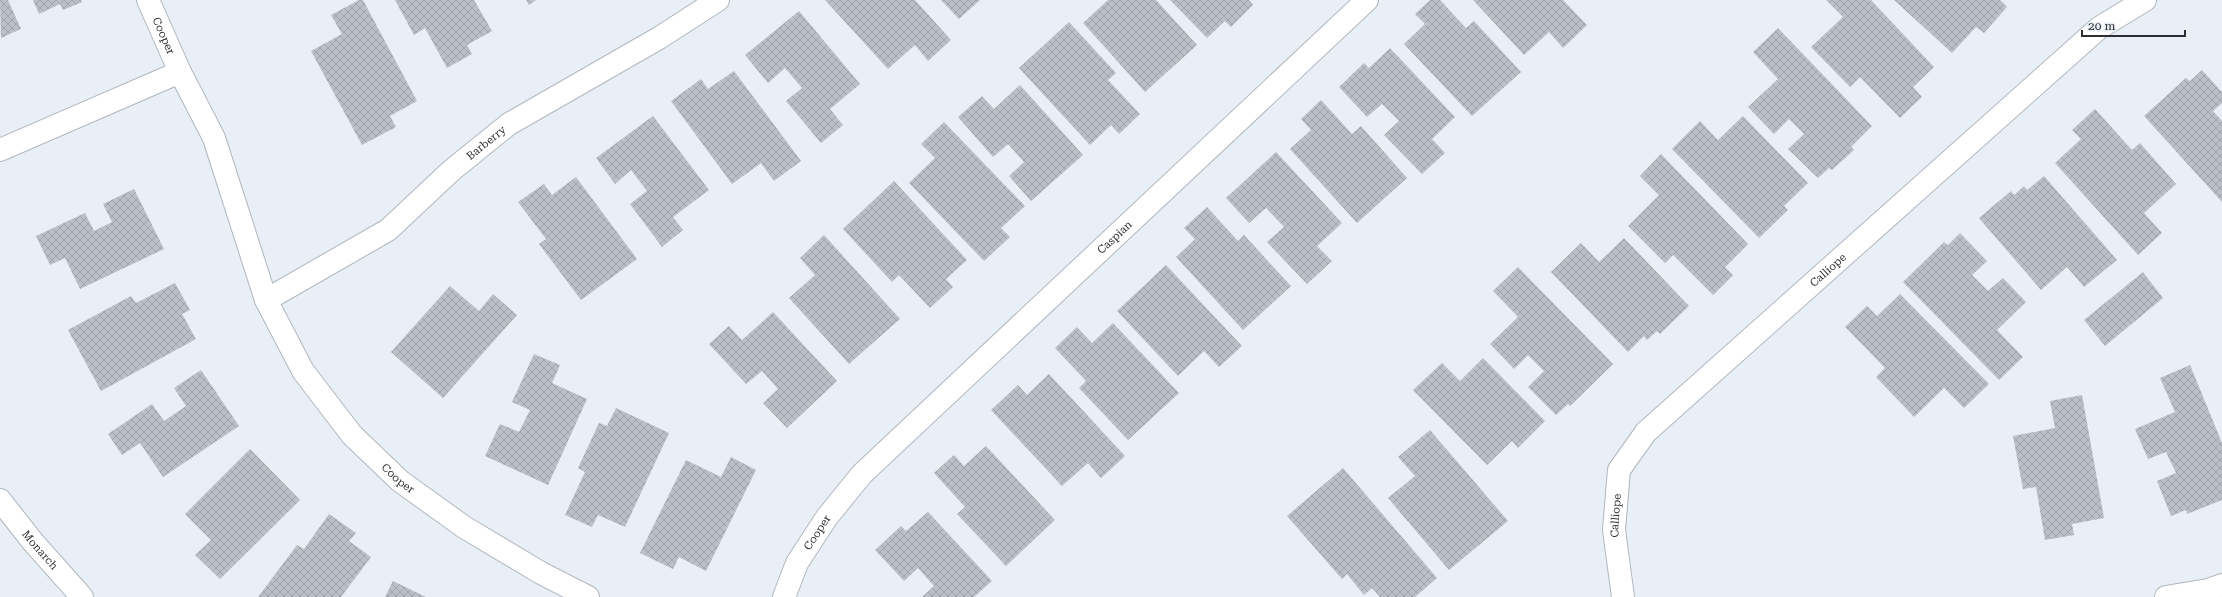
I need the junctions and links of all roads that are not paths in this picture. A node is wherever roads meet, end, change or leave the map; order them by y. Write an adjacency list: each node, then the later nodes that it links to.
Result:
1 (148, 0): 5 (street, Cooper)
2 (718, 0): 7 (street, Barberry)
3 (1367, 0): 8 (street, Caspian)
4 (2145, 0): 14 (street, Calliope)
5 (180, 72): 6 (street); 7 (street, Cooper)
6 (0, 150)
7 (266, 300): 12 (street, Cooper)
8 (862, 474): 13 (street, Cooper)
9 (0, 500): 11 (street, Monarch)
10 (2222, 585): 15 (street)
11 (82, 597)
12 (588, 597)
13 (784, 597)
14 (1623, 597)
15 (2166, 597)

